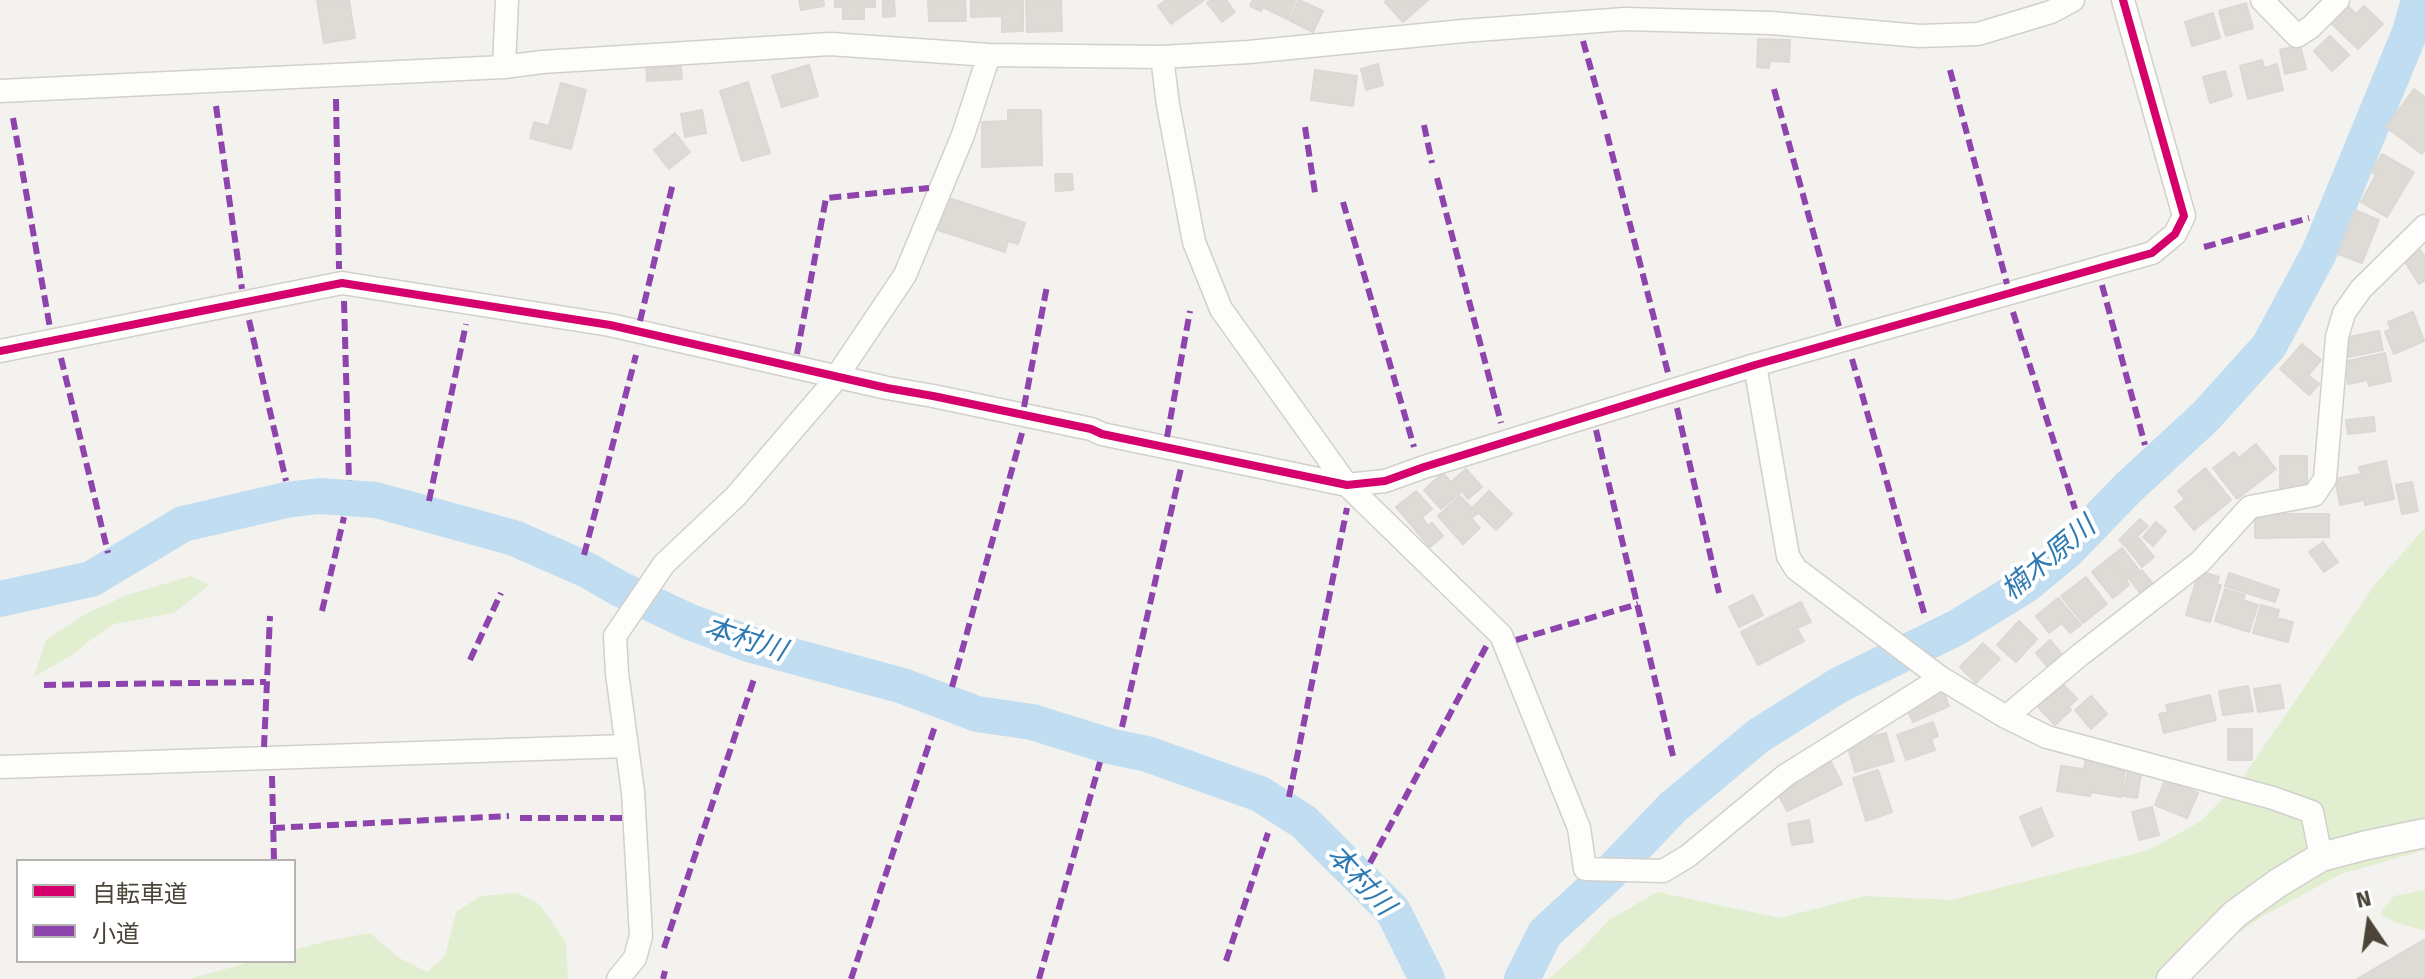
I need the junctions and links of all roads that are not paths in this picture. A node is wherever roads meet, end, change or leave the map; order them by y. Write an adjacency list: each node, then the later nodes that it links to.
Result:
1 (507, 0): 8 (street)
2 (2073, 0): 7 (street)
3 (2123, 0): 12 (street)
4 (2262, 0): 5 (street)
5 (2338, 0)
6 (989, 55): 7 (street); 8 (street); 13 (street)
7 (1162, 57): 14 (street)
8 (504, 67): 9 (street)
9 (0, 91)
10 (2425, 226): 16 (street)
11 (0, 351): 13 (street)
12 (1755, 365): 14 (street); 15 (street)
13 (838, 376): 14 (street); 17 (street)
14 (1347, 485): 15 (street)
15 (1935, 673): 16 (street)
16 (2006, 717): 20 (street)
17 (626, 746): 18 (street); 21 (street)
18 (0, 767)
19 (2425, 833): 20 (street)
20 (2321, 857): 22 (street)
21 (618, 979)
22 (2171, 979)

